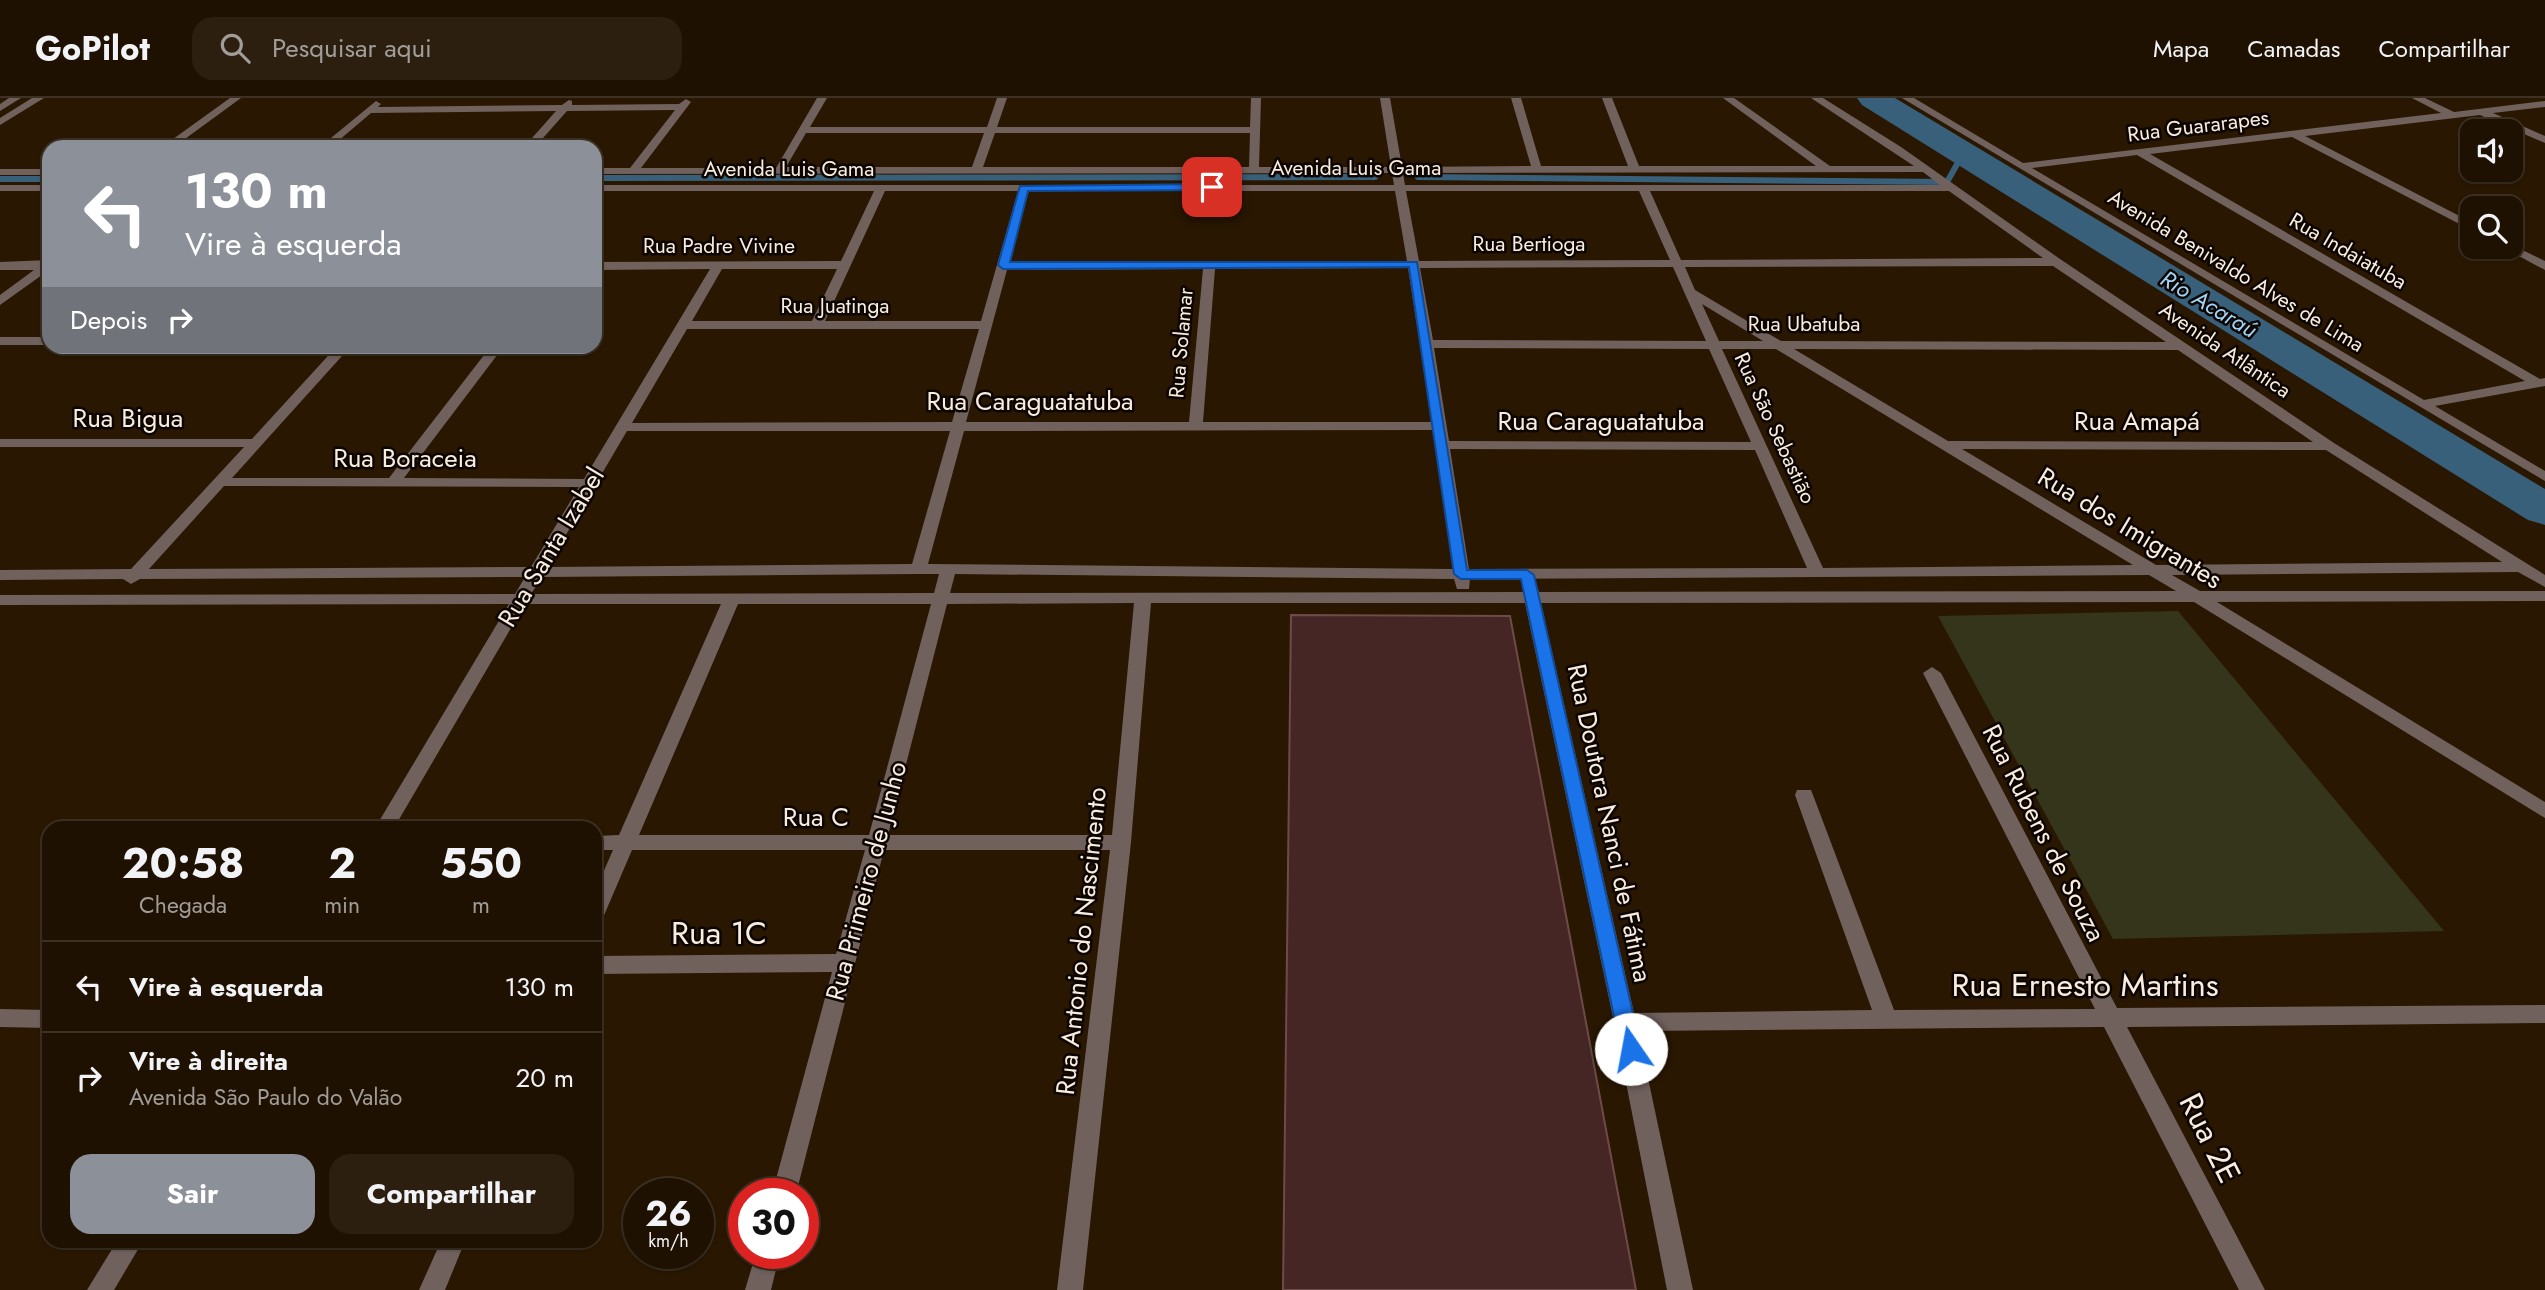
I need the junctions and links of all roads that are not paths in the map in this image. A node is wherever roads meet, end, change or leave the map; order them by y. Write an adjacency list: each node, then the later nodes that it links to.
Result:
1 (16, 98): 18 (street)
2 (39, 98): 23 (street)
3 (236, 98): 28 (street)
4 (383, 98): 20 (street)
5 (573, 98): 19 (street)
6 (822, 98): 24 (street)
7 (1002, 98): 25 (street)
8 (1256, 98): 26 (street)
9 (1385, 98): 37 (street)
10 (1516, 98): 38 (street)
11 (1607, 98): 39 (street)
12 (1728, 98): 34 (street)
13 (1816, 98): 35 (street, Avenida Atlântica)
14 (1907, 98): 33 (street, Avenida Benivaldo Alves de Lima)
15 (2417, 98): 22 (street)
16 (686, 102): 19 (street); 40 (street)
17 (2545, 104): 21 (street, Rua Guararapes)
18 (0, 108)
19 (564, 108): 20 (street); 30 (street)
20 (369, 110): 29 (street)
21 (2482, 112): 22 (street, Rua Guararapes); 31 (street)
22 (2453, 115): 27 (street, Rua Guararapes)
23 (0, 122)
24 (804, 130): 25 (street); 41 (street)
25 (990, 130): 26 (street); 42 (street)
26 (1255, 131): 36 (street)
27 (2294, 134): 32 (street, Rua Guararapes); 54 (street)
28 (177, 140)
29 (333, 140)
30 (535, 140)
31 (2545, 140)
32 (2139, 152): 33 (street, Rua Guararapes); 81 (street, Rua Indaiatuba)
33 (2022, 166): 82 (street, Avenida Benivaldo Alves de Lima)
34 (1827, 169): 35 (street, Avenida Luis Gama); 39 (street, Avenida Luis Gama)
35 (1923, 169): 53 (street, Avenida Atlântica)
36 (1254, 170): 37 (street, Avenida Luis Gama); 42 (street, Avenida Luis Gama)
37 (1398, 170): 38 (street, Avenida Luis Gama); 46 (street)
38 (1537, 170): 39 (street, Avenida Luis Gama)
39 (1635, 170)
40 (633, 171): 41 (street, Avenida Luis Gama); 45 (street, Avenida Luis Gama)
41 (779, 171): 42 (street, Avenida Luis Gama)
42 (976, 171)
43 (0, 172): 44 (street)
44 (42, 172)
45 (602, 172)
46 (1401, 187): 51 (street, Avenida Luis Gama); 52 (street, Avenida Luis Gama); 58 (street)
47 (0, 188): 48 (street)
48 (42, 188)
49 (602, 188): 50 (street, Avenida Luis Gama)
50 (881, 188): 51 (street, Avenida Luis Gama); 60 (street)
51 (1024, 188): 61 (street)
52 (1643, 188): 53 (street, Avenida Luis Gama); 57 (street, Rua São Sebastião)
53 (1948, 188): 56 (street, Avenida Atlântica)
54 (2460, 221)
55 (2523, 255): 66 (street)
56 (2056, 262): 57 (street, Rua Bertioga); 78 (street, Avenida Atlântica)
57 (1676, 263): 58 (street, Rua Bertioga); 68 (street, Rua São Sebastião)
58 (1414, 264): 62 (street, Rua Bertioga); 75 (street)
59 (42, 265): 63 (street)
60 (844, 265): 65 (street, Rua Padre Vivine); 70 (street)
61 (1003, 265): 62 (street, Rua Bertioga); 71 (street)
62 (1209, 265): 83 (street, Rua Solamar)
63 (0, 266)
64 (602, 266): 65 (street, Rua Padre Vivine)
65 (718, 266): 72 (street, Rua Santa Izabel)
66 (2545, 267)
67 (42, 270): 69 (street)
68 (1687, 290): 76 (street, Rua São Sebastião); 77 (street, Rua dos Imigrantes)
69 (0, 301)
70 (817, 325): 71 (street, Rua Juatinga); 72 (street, Rua Juatinga)
71 (987, 325): 84 (street)
72 (683, 326): 86 (street, Rua Santa Izabel)
73 (0, 341): 74 (street)
74 (42, 341)
75 (1427, 344): 76 (street, Rua Ubatuba); 85 (street)
76 (1714, 345): 77 (street, Rua Ubatuba); 91 (street, Rua São Sebastião)
77 (1779, 345): 78 (street, Rua Ubatuba); 90 (street, Rua dos Imigrantes)
78 (2182, 346): 92 (street, Avenida Atlântica)
79 (338, 354): 88 (street)
80 (492, 354): 95 (street)
81 (2541, 382): 82 (street)
82 (2423, 404): 93 (street, Avenida Benivaldo Alves de Lima)
83 (1196, 424): 84 (street, Rua Caraguatatuba); 85 (street, Rua Caraguatatuba)
84 (959, 426): 86 (street, Rua Caraguatatuba); 98 (street)
85 (1438, 426): 89 (street)
86 (622, 427): 96 (street, Rua Santa Izabel)
87 (0, 443): 88 (street, Rua Bigua)
88 (256, 443): 94 (street)
89 (1440, 445): 91 (street, Rua Caraguatatuba); 104 (street)
90 (1945, 445): 92 (street, Rua Amapá); 100 (street, Rua dos Imigrantes)
91 (1761, 446): 101 (street, Rua São Sebastião)
92 (2329, 446): 97 (street, Avenida Atlântica)
93 (2545, 477)
94 (220, 482): 95 (street, Rua Boraceia); 103 (street)
95 (393, 483): 96 (street, Rua Boraceia)
96 (589, 483): 102 (street, Rua Santa Izabel)
97 (2521, 567): 100 (street); 107 (street, Avenida Atlântica)
98 (918, 569): 99 (street); 102 (street)
99 (948, 569): 104 (street); 111 (street, Rua Primeiro de Junho)
100 (2153, 570): 101 (street); 108 (street, Rua dos Imigrantes)
101 (1817, 572): 106 (street)
102 (536, 573): 103 (street); 114 (street, Rua Santa Izabel)
103 (135, 574): 105 (street); 113 (street)
104 (1461, 574): 106 (street); 115 (street)
105 (0, 575)
106 (1527, 575): 116 (street, Rua Doutora Nanci de Fátima)
107 (2545, 582)
108 (2196, 596): 109 (street); 116 (street); 120 (street, Rua dos Imigrantes)
109 (2545, 596)
110 (732, 598): 111 (street); 114 (street); 124 (street)
111 (940, 598): 112 (street); 125 (street, Rua Primeiro de Junho)
112 (1143, 598): 115 (street); 122 (street, Rua Antonio do Nascimento)
113 (113, 599): 114 (street); 117 (street)
114 (521, 599): 121 (street, Rua Santa Izabel)
115 (1465, 599): 116 (street)
116 (1533, 599): 134 (street, Rua Doutora Nanci de Fátima)
117 (0, 600)
118 (1931, 673): 130 (street, Rua Rubens de Souza)
119 (1804, 794): 133 (street)
120 (2545, 811)
121 (388, 821)
122 (1121, 842): 125 (street, Rua C); 142 (street, Rua Antonio do Nascimento)
123 (602, 843): 124 (street, Rua C)
124 (626, 843): 125 (street, Rua C); 126 (street)
125 (876, 843): 127 (street, Rua Primeiro de Junho)
126 (602, 898)
127 (844, 963): 128 (street, Rua 1C); 135 (street, Rua Primeiro de Junho)
128 (602, 965)
129 (2545, 1014): 130 (street, Rua Ernesto Martins)
130 (2110, 1016): 133 (street, Rua Ernesto Martins); 144 (street, Rua 2E)
131 (0, 1018): 132 (street)
132 (42, 1019)
133 (1886, 1019): 134 (street, Rua Ernesto Martins)
134 (1625, 1022): 143 (street, Rua Doutora Nanci de Fátima)
135 (788, 1178)
136 (127, 1248): 139 (street)
137 (450, 1248): 140 (street)
138 (764, 1269): 141 (street)
139 (100, 1290)
140 (432, 1290)
141 (758, 1290)
142 (1070, 1290)
143 (1680, 1290)
144 (2252, 1290)

